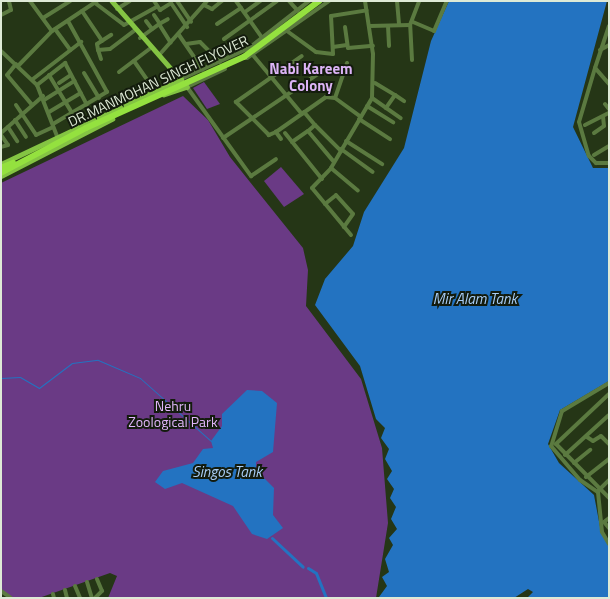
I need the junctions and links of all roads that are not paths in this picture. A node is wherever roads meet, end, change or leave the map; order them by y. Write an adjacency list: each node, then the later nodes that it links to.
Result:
1 (10, 1): 30 (street)
2 (30, 1): 32 (street)
3 (70, 1): 32 (street)
4 (112, 1): 25 (main road)
5 (130, 1): 25 (street)
6 (154, 1): 23 (street)
7 (178, 1): 36 (street)
8 (222, 1): 22 (street)
9 (236, 1): 24 (street)
10 (260, 1): 28 (street)
11 (277, 1): 37 (street)
12 (288, 1): 29 (street)
13 (309, 1): 29 (street)
14 (315, 1): 159 (highway, DR.MANMOHAN SINGH FLYOVER, bridge)
15 (319, 1): 162 (highway, DR.MANMOHAN SINGH FLYOVER, bridge)
16 (329, 1): 51 (street)
17 (365, 1): 26 (street)
18 (397, 1): 42 (street)
19 (419, 1): 38 (street)
20 (447, 1): 38 (street)
21 (95, 2): 27 (street); 39 (street)
22 (206, 3): 36 (street)
23 (157, 7): 39 (street); 46 (street)
24 (241, 8): 28 (street); 41 (street)
25 (118, 9): 39 (main road)
26 (367, 10): 43 (street); 66 (street)
27 (82, 11): 34 (street); 57 (street)
28 (245, 12): 37 (street)
29 (298, 12): 56 (street)
30 (1, 15)
31 (154, 15): 40 (street)
32 (43, 18): 49 (street)
33 (168, 18): 40 (street)
34 (68, 21): 49 (street); 58 (street)
35 (146, 21): 48 (street)
36 (190, 22): 46 (street)
37 (252, 22): 55 (street); 56 (street)
38 (412, 23): 42 (street); 78 (street)
39 (129, 24): 50 (main road)
40 (159, 24): 48 (street); 59 (street)
41 (217, 24)
42 (399, 25): 44 (street)
43 (370, 26): 44 (street); 63 (street)
44 (388, 26): 64 (street)
45 (609, 26): 69 (street)
46 (187, 27): 53 (street)
47 (345, 27): 61 (street)
48 (152, 29): 54 (street)
49 (54, 30): 68 (street); 83 (street)
50 (134, 31): 54 (main road); 71 (street)
51 (286, 31): 66 (street); 73 (street)
52 (111, 35): 57 (street)
53 (179, 35): 59 (street); 60 (street)
54 (140, 38): 65 (main road)
55 (224, 39)
56 (263, 39): 67 (street)
57 (102, 41): 71 (street)
58 (81, 42): 68 (street); 76 (street)
59 (171, 44): 72 (street)
60 (186, 44): 81 (street); 85 (street)
61 (347, 45): 63 (street); 66 (street)
62 (609, 45): 69 (street)
63 (372, 46): 97 (street)
64 (389, 46)
65 (152, 47): 72 (main road); 80 (street)
66 (334, 47)
67 (249, 48): 73 (street); 81 (street)
68 (70, 50): 93 (street)
69 (600, 50): 84 (street)
70 (1, 51): 74 (street)
71 (98, 51): 76 (street); 77 (street)
72 (160, 54): 94 (main road)
73 (253, 54): 92 (street); 100 (street)
74 (7, 56): 79 (street); 83 (street)
75 (302, 56): 92 (street)
76 (91, 57): 107 (street)
77 (101, 59)
78 (412, 60)
79 (1, 61)
80 (134, 61): 87 (street); 101 (street)
81 (220, 62): 85 (street)
82 (348, 63): 109 (street)
83 (17, 65): 93 (street); 115 (street)
84 (595, 68): 91 (street); 156 (street)
85 (203, 70): 94 (street)
86 (324, 70): 105 (street)
87 (119, 72)
88 (84, 73): 107 (street)
89 (49, 75): 90 (street); 99 (street); 102 (street)
90 (71, 75): 95 (street); 96 (street)
91 (607, 76): 98 (street)
92 (271, 78): 105 (street); 128 (street)
93 (33, 79): 99 (street)
94 (181, 79): 100 (main road); 101 (main road)
95 (74, 81): 102 (street); 103 (street)
96 (60, 83)
97 (375, 83): 104 (street); 110 (street)
98 (609, 84)
99 (37, 85): 106 (street)
100 (187, 87): 108 (main road); 142 (street)
101 (154, 89): 108 (street); 140 (main road)
102 (60, 90): 106 (street); 112 (street)
103 (81, 93): 112 (street); 116 (street)
104 (395, 95): 111 (street); 118 (street)
105 (287, 97): 123 (street); 128 (street)
106 (43, 98): 115 (street); 120 (street)
107 (99, 98): 116 (street)
108 (158, 98): 152 (main road)
109 (335, 98): 123 (street); 126 (street)
110 (372, 98): 117 (street); 118 (street)
111 (404, 101)
112 (66, 102): 120 (street); 122 (street)
113 (606, 104): 119 (street)
114 (16, 105): 121 (street)
115 (32, 105): 121 (street)
116 (87, 105): 122 (street)
117 (367, 106): 126 (street); 130 (street)
118 (386, 108): 127 (street)
119 (609, 109)
120 (49, 112): 133 (street)
121 (23, 113): 129 (street); 133 (street)
122 (72, 113): 133 (street)
123 (303, 113): 131 (street); 136 (street)
124 (609, 113): 125 (street)
125 (603, 117): 132 (street); 137 (street)
126 (360, 118): 144 (street); 146 (street)
127 (401, 118)
128 (252, 119): 136 (street); 142 (street)
129 (15, 120): 134 (street); 141 (street)
130 (393, 122)
131 (315, 125): 135 (street); 151 (street)
132 (585, 125)
133 (53, 126): 140 (street)
134 (8, 127): 138 (street); 145 (street)
135 (308, 131): 147 (street); 155 (street)
136 (276, 132): 143 (street)
137 (594, 133)
138 (1, 134): 148 (street)
139 (285, 134): 147 (street)
140 (57, 136): 150 (main road)
141 (26, 137)
142 (223, 138): 154 (street)
143 (281, 139)
144 (390, 139)
145 (17, 141)
146 (346, 141): 151 (street); 158 (street)
147 (292, 142): 163 (street)
148 (1, 146)
149 (609, 146): 153 (street)
150 (37, 147): 152 (main road); 157 (main road)
151 (341, 150): 155 (street); 161 (street)
152 (43, 155): 162 (main road)
153 (594, 155)
154 (276, 159)
155 (334, 162): 160 (street)
156 (609, 163)
157 (1, 164)
158 (382, 164)
159 (1, 168)
160 (331, 168): 163 (street); 164 (street)
161 (373, 172)
162 (1, 175)
163 (322, 179): 165 (street)
164 (358, 191)
165 (325, 204): 166 (street); 166 (street)
166 (344, 227): 167 (street)
167 (351, 235)
168 (609, 383): 183 (street)
169 (609, 394): 174 (street)
170 (609, 415): 171 (street)
171 (587, 437): 172 (street); 174 (street)
172 (609, 444)
173 (590, 450): 176 (street)
174 (565, 455): 176 (street)
175 (609, 459): 177 (street)
176 (574, 463): 177 (street)
177 (586, 477): 179 (street)
178 (609, 480): 179 (street)
179 (600, 490): 180 (street)
180 (609, 498)
181 (609, 518): 182 (street)
182 (609, 528)
183 (609, 544)
184 (97, 579): 192 (street)
185 (86, 582): 192 (street)
186 (75, 586): 191 (street)
187 (64, 590): 190 (street)
188 (2, 593): 189 (street)
189 (11, 598)
190 (67, 598)
191 (80, 598)
192 (93, 598)

